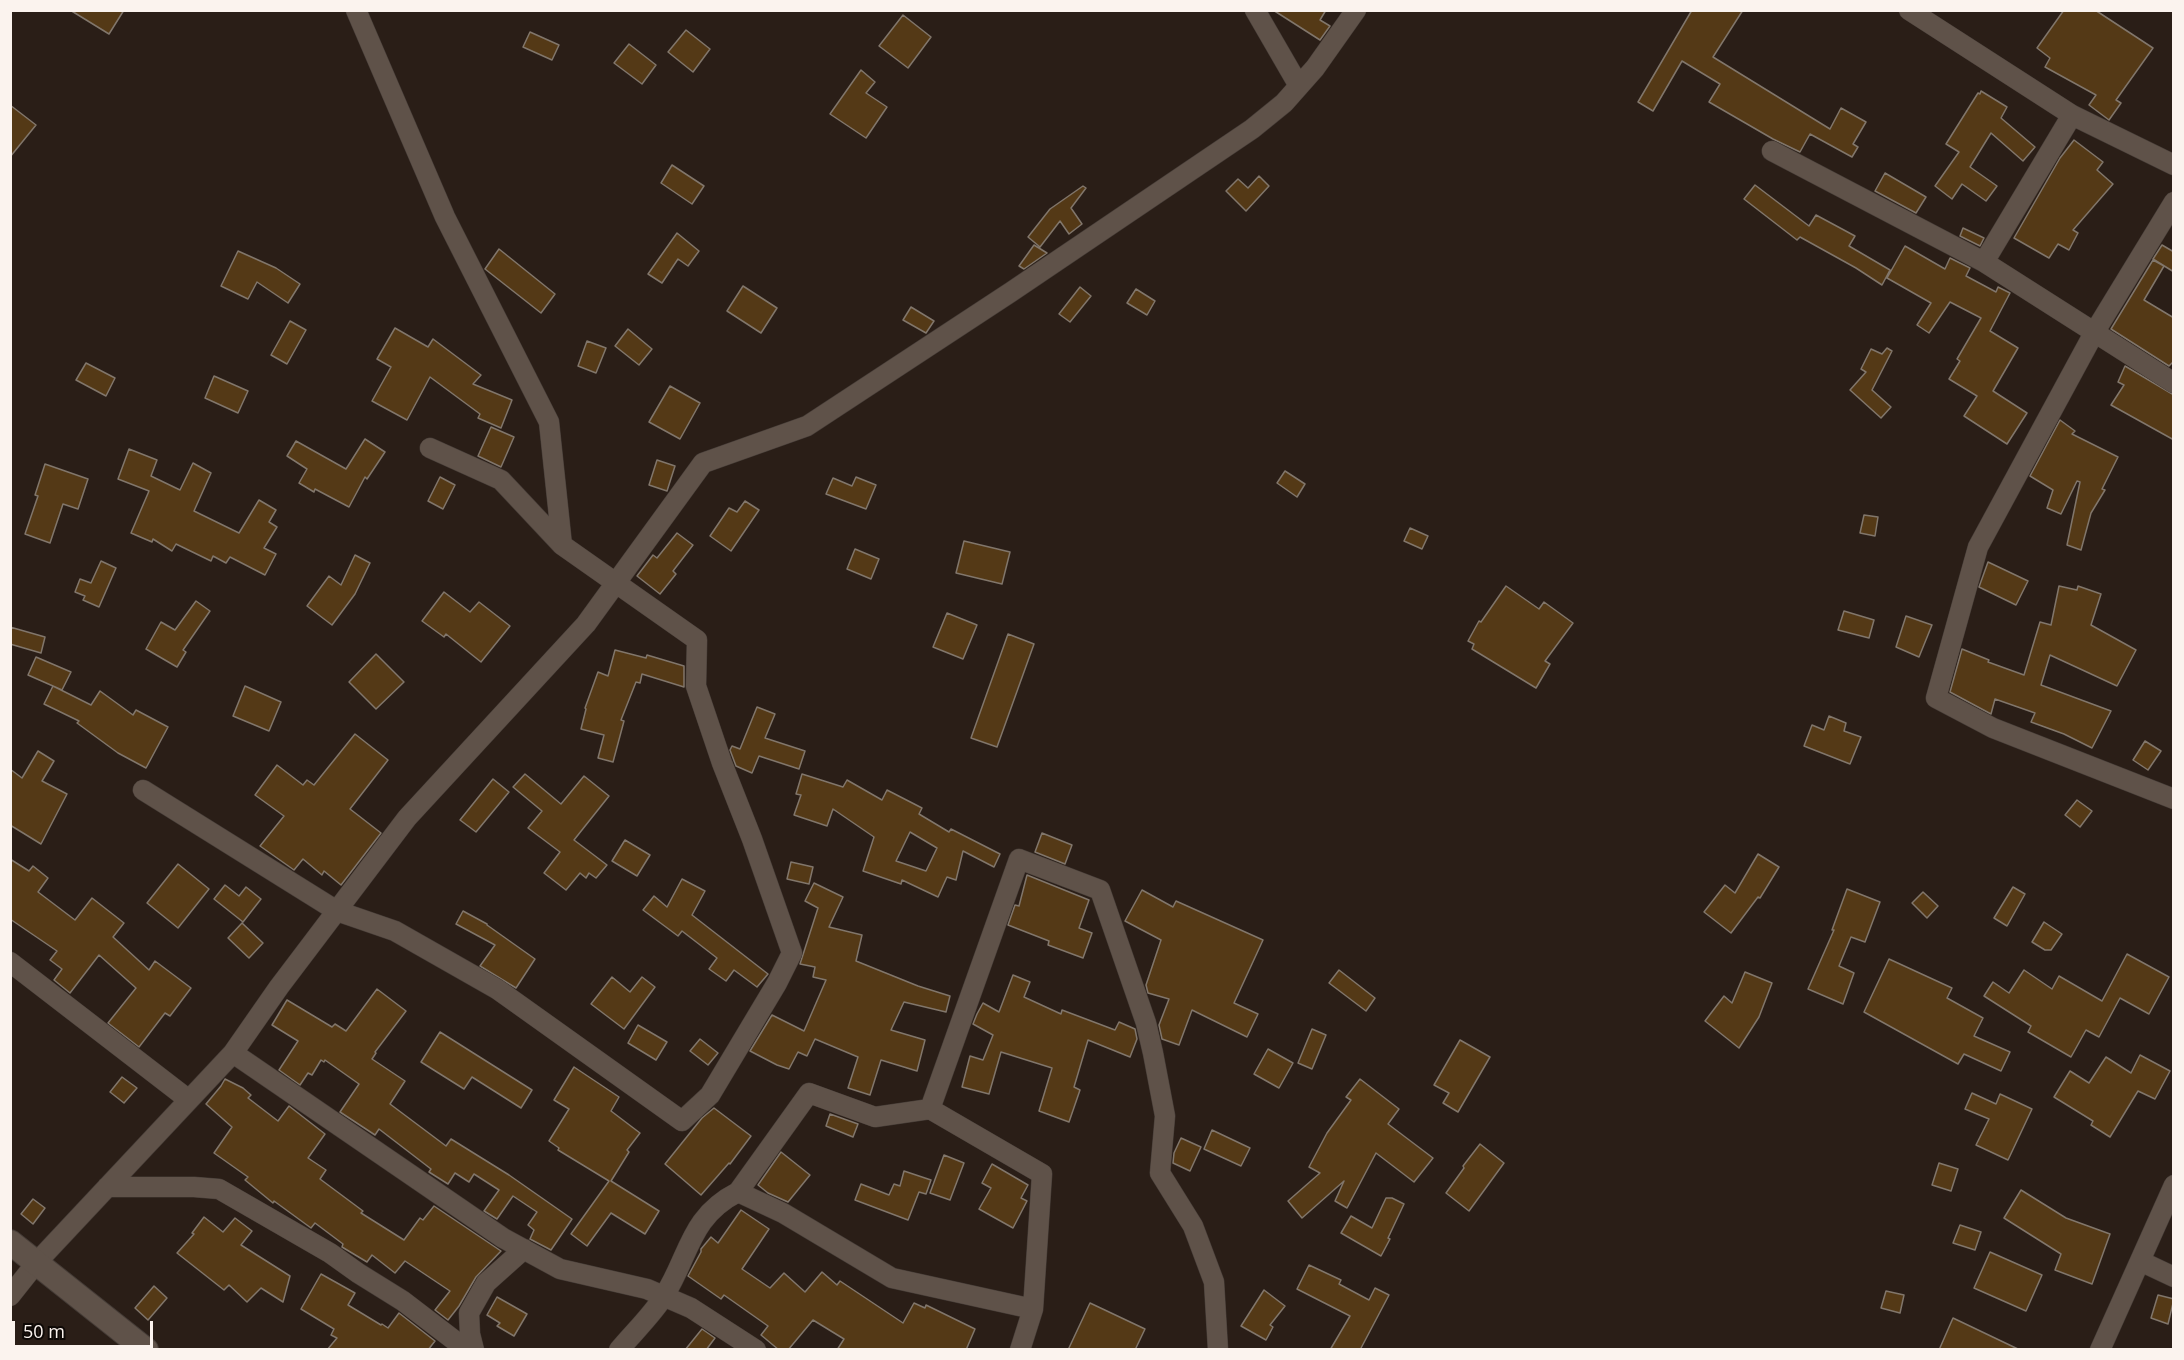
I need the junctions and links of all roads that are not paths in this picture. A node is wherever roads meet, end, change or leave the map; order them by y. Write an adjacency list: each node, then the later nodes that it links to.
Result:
1 (356, 10): 14 (street)
2 (1255, 10): 5 (street)
3 (1356, 10): 5 (street)
4 (1909, 10): 6 (street)
5 (1299, 86): 15 (street)
6 (2073, 115): 8 (street); 10 (street)
7 (1772, 151): 10 (street)
8 (2174, 165)
9 (2174, 202): 11 (street)
10 (1984, 262): 11 (street)
11 (2094, 333): 12 (street); 17 (street)
12 (2174, 383)
13 (430, 448): 14 (street)
14 (562, 544): 15 (street)
15 (616, 582): 18 (street); 18 (street)
16 (143, 790): 18 (street)
17 (2174, 799)
18 (337, 911): 20 (street)
19 (10, 962): 21 (street)
20 (233, 1053): 21 (street); 27 (street)
21 (189, 1100): 24 (street)
22 (930, 1109): 25 (street); 33 (street); 40 (street)
23 (2174, 1185): 28 (street)
24 (107, 1187): 29 (street); 35 (street)
25 (738, 1192): 32 (street); 33 (street)
26 (10, 1242): 29 (street)
27 (524, 1250): 32 (street); 36 (street)
28 (2140, 1261): 30 (street); 41 (street)
29 (37, 1262): 31 (street); 34 (street)
30 (2174, 1277)
31 (10, 1296)
32 (664, 1296): 37 (street); 38 (street)
33 (1033, 1309): 39 (street)
34 (146, 1350)
35 (467, 1350)
36 (474, 1350)
37 (619, 1350)
38 (756, 1350)
39 (1020, 1350)
40 (1218, 1350)
41 (2100, 1350)

